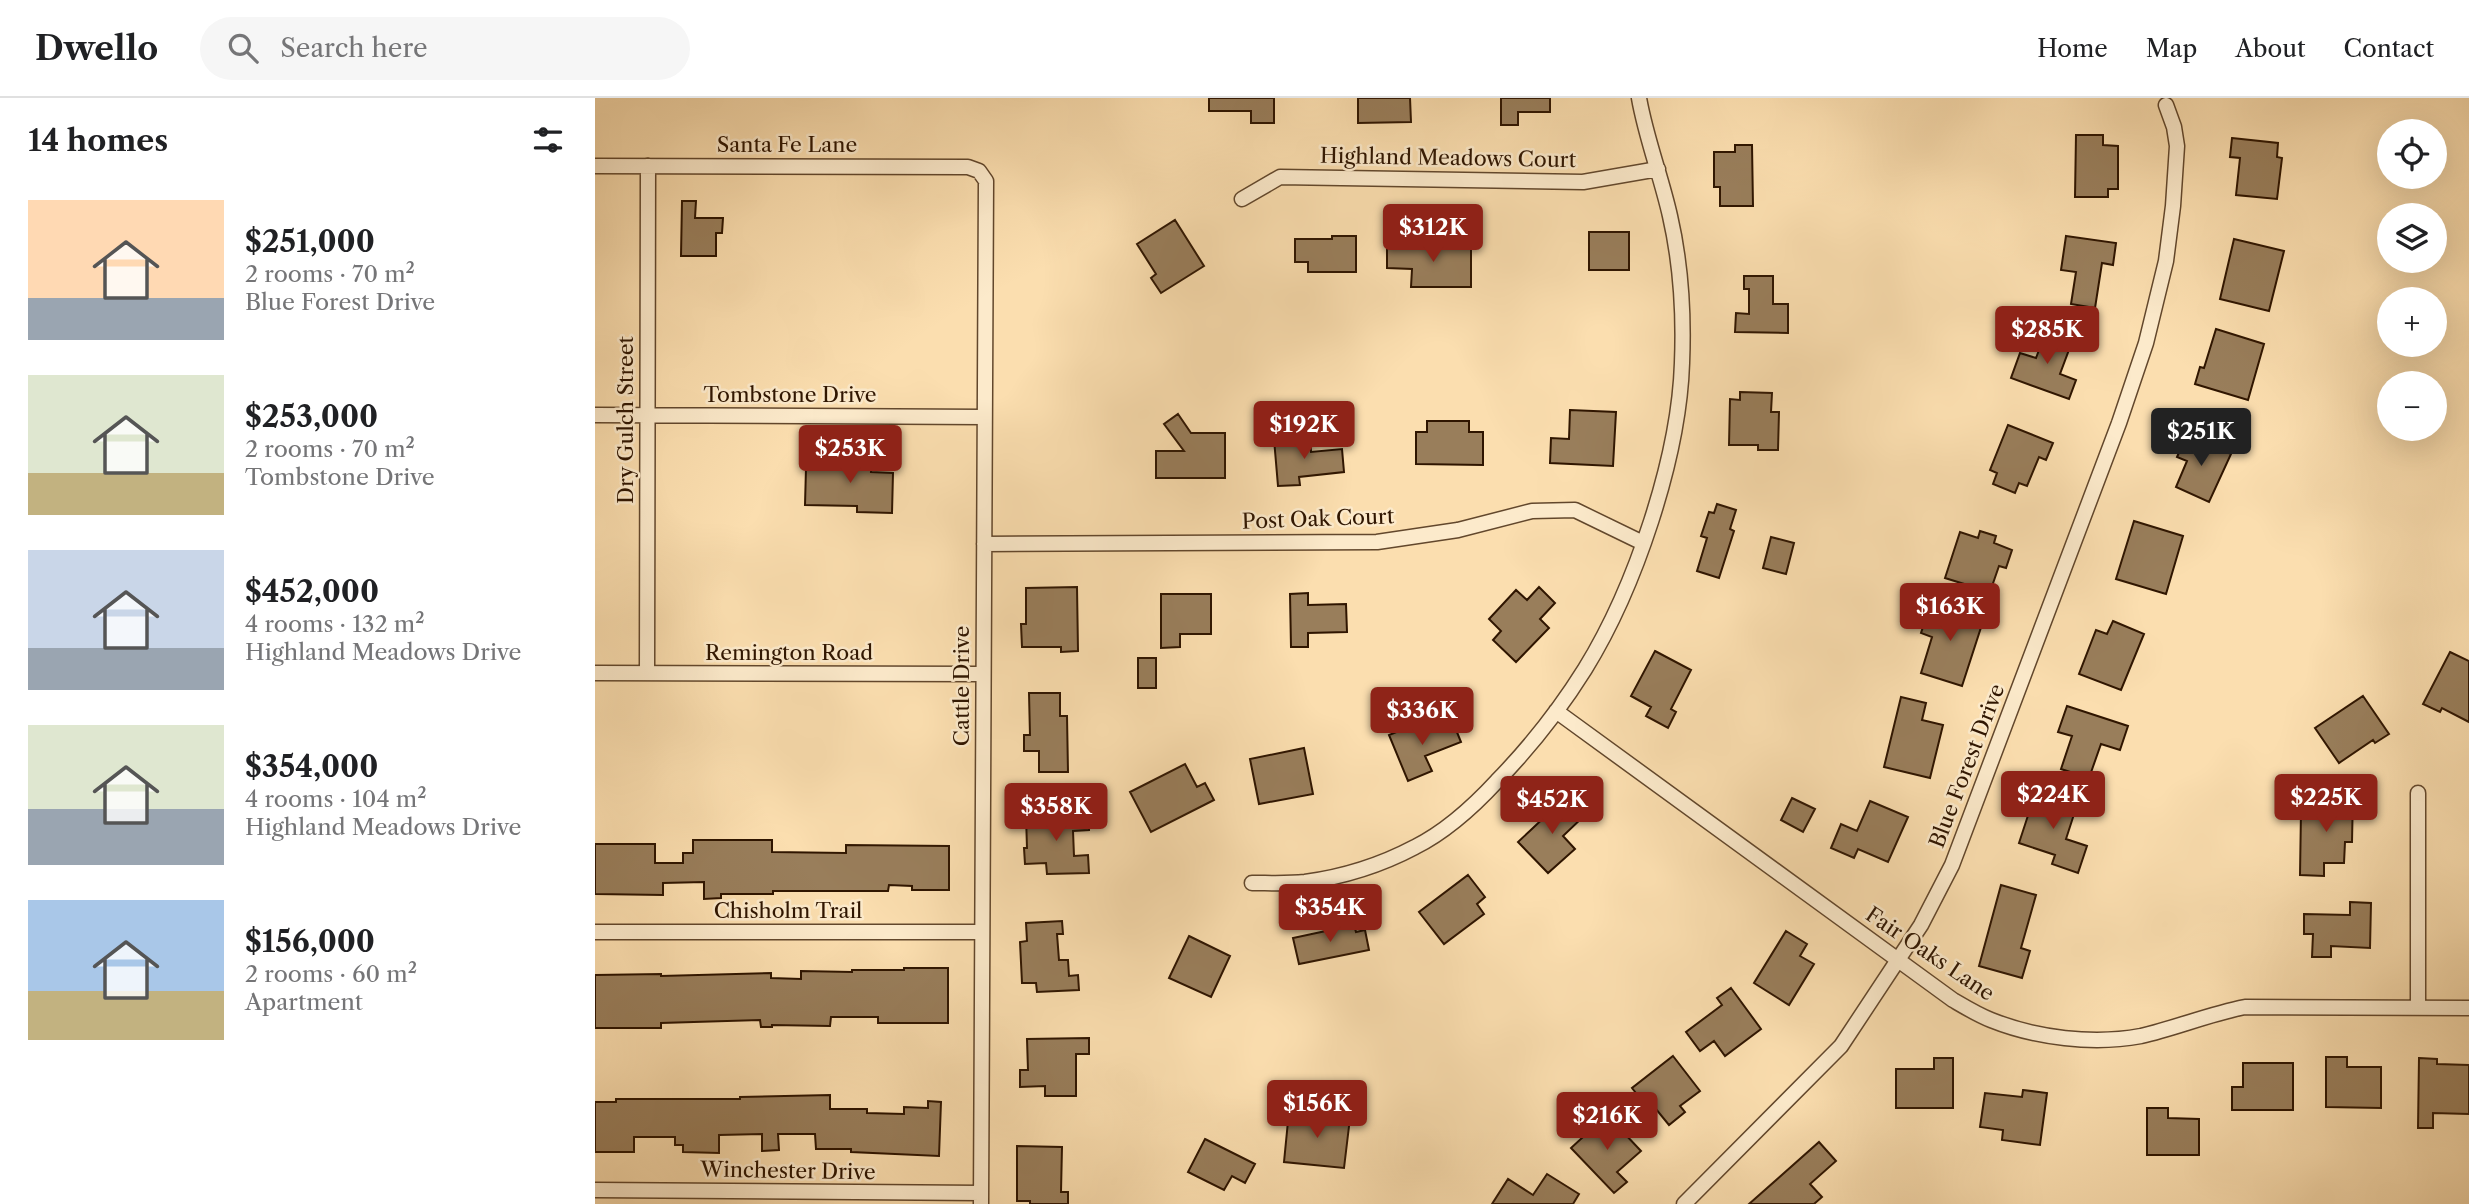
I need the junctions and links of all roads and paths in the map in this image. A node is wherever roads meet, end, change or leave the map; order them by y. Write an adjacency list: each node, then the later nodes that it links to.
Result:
1 (1639, 98): 5 (street)
2 (2167, 106): 21 (street, Blue Forest Drive)
3 (595, 166): 4 (street, Santa Fe Lane)
4 (648, 166): 6 (street, Santa Fe Lane); 9 (street, Dry Gulch Street)
5 (1658, 169): 7 (street, Highland Meadows Court); 12 (street)
6 (979, 171): 10 (street, Cattle Drive)
7 (1242, 199)
8 (595, 415): 9 (street, Tombstone Drive)
9 (647, 415): 10 (street, Tombstone Drive); 14 (street, Dry Gulch Street)
10 (984, 417): 11 (street, Cattle Drive)
11 (984, 544): 12 (street, Post Oak Court); 15 (street, Cattle Drive)
12 (1643, 544): 16 (street)
13 (595, 673): 14 (street, Remington Road)
14 (647, 673): 15 (street, Remington Road)
15 (983, 674): 20 (street, Cattle Drive)
16 (1556, 711): 18 (street); 21 (street, Fair Oaks Lane)
17 (2419, 793): 22 (street)
18 (1252, 883)
19 (595, 932): 20 (street, Chisholm Trail)
20 (982, 932): 25 (street, Cattle Drive)
21 (1897, 961): 22 (street, Fair Oaks Lane); 26 (street, Blue Forest Drive)
22 (2418, 1008): 23 (street, Fair Oaks Lane)
23 (2469, 1008)
24 (595, 1190): 25 (street, Winchester Drive)
25 (981, 1199)
26 (1684, 1204)

